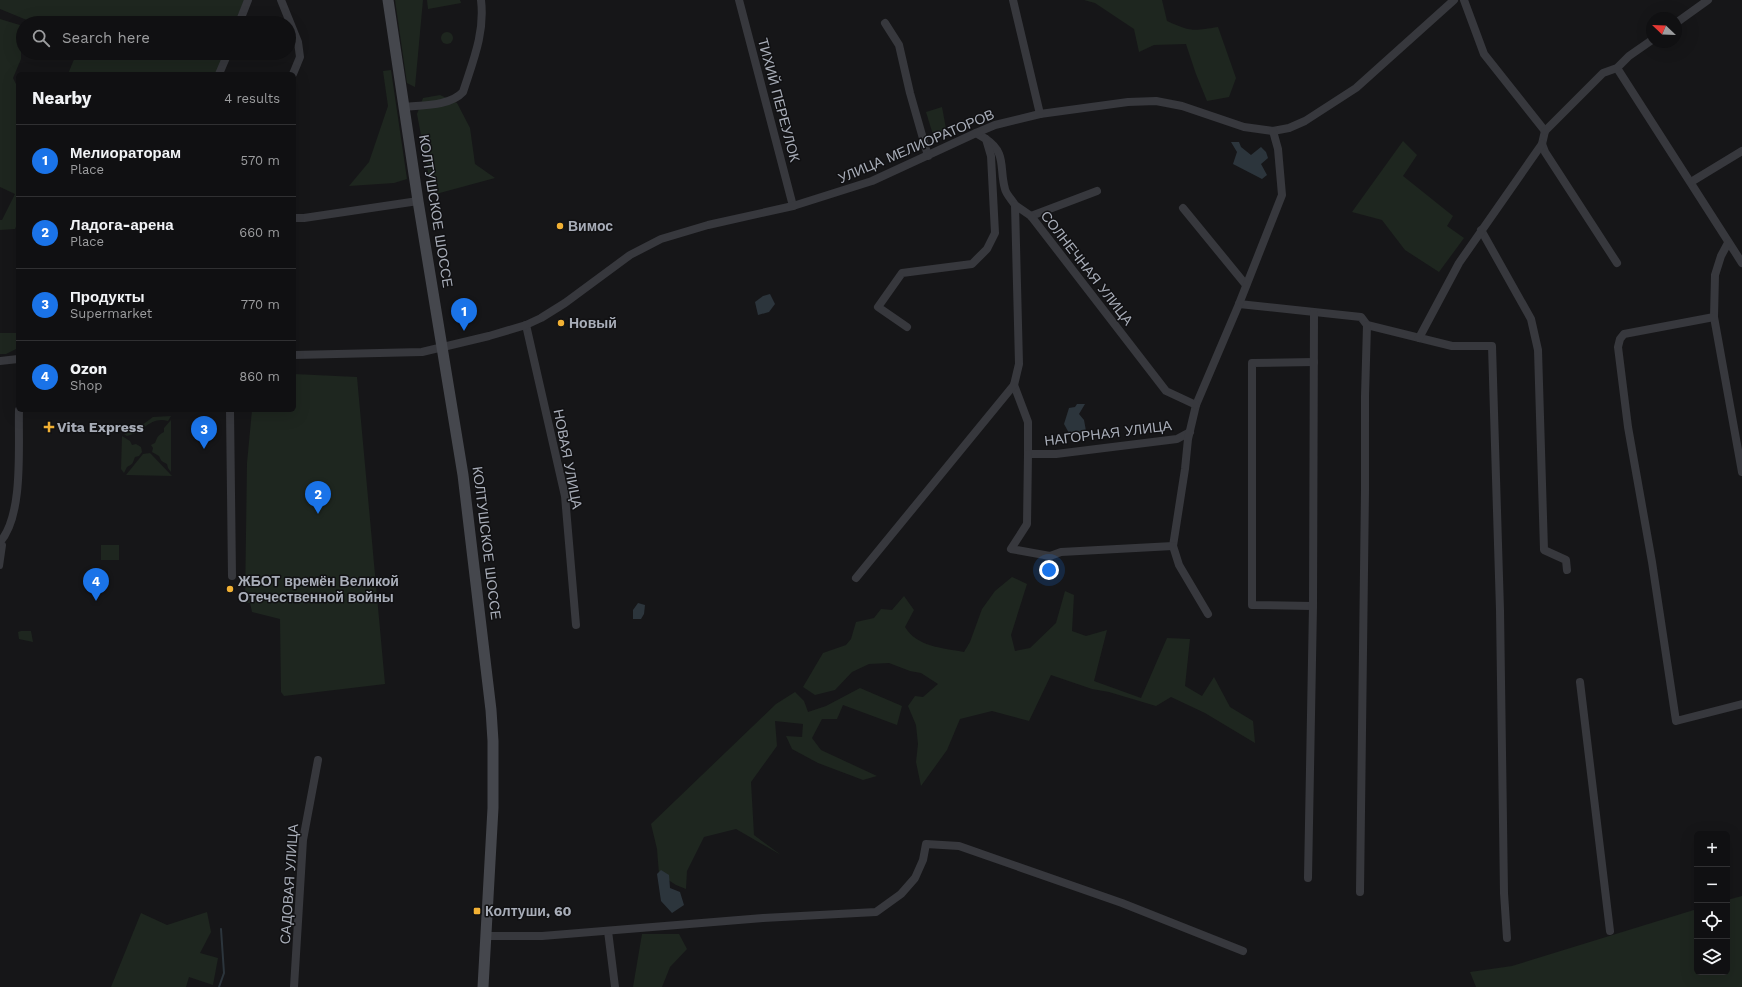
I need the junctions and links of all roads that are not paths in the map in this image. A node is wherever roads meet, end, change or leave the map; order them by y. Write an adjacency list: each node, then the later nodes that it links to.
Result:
1 (248, 0): 10 (street)
2 (282, 0): 11 (street)
3 (388, 0): 20 (main road, КОЛТУШСКОЕ ШОССЕ)
4 (481, 0): 20 (street)
5 (739, 0): 33 (street, ТИХИЙ ПЕРЕУЛОК)
6 (1013, 0): 21 (street)
7 (1454, 0): 22 (street, УЛИЦА МЕЛИОРАТОРОВ)
8 (1464, 0): 23 (street)
9 (1708, 0): 12 (street)
10 (242, 16)
11 (288, 16)
12 (1682, 19)
13 (885, 23): 28 (street)
14 (296, 37): 19 (street)
15 (1646, 44): 17 (street)
16 (225, 60): 18 (street)
17 (1617, 68): 23 (street); 29 (street)
18 (220, 72)
19 (294, 72)
20 (404, 107): 31 (main road, КОЛТУШСКОЕ ШОССЕ)
21 (1040, 114): 22 (street, УЛИЦА МЕЛИОРАТОРОВ); 24 (street, УЛИЦА МЕЛИОРАТОРОВ)
22 (1273, 131): 41 (street)
23 (1545, 131): 26 (street)
24 (976, 133): 25 (street); 28 (street, УЛИЦА МЕЛИОРАТОРОВ)
25 (986, 139): 32 (street); 47 (street)
26 (1542, 144): 37 (street); 39 (street)
27 (1742, 151): 29 (street)
28 (928, 156): 33 (street, УЛИЦА МЕЛИОРАТОРОВ)
29 (1691, 182): 38 (street)
30 (1097, 191): 35 (street)
31 (418, 201): 36 (street); 49 (main road, КОЛТУШСКОЕ ШОССЕ)
32 (1015, 205): 35 (street, СОЛНЕЧНАЯ УЛИЦА); 54 (street)
33 (793, 206): 45 (street, УЛИЦА МЕЛИОРАТОРОВ)
34 (1184, 208): 41 (street)
35 (1031, 216): 55 (street, СОЛНЕЧНАЯ УЛИЦА)
36 (296, 218)
37 (1481, 230): 48 (street); 64 (street)
38 (1728, 243): 40 (street); 44 (street)
39 (1617, 263)
40 (1742, 263)
41 (1246, 284): 42 (street)
42 (1239, 304): 43 (street); 55 (street)
43 (1314, 313): 46 (street); 53 (street)
44 (1714, 317): 60 (street); 71 (street)
45 (526, 325): 49 (street, УЛИЦА МЕЛИОРАТОРОВ); 69 (street, НОВАЯ УЛИЦА)
46 (1367, 325): 48 (street); 74 (street)
47 (907, 327)
48 (1419, 338): 78 (street)
49 (442, 347): 50 (street, УЛИЦА МЕЛИОРАТОРОВ); 77 (main road, КОЛТУШСКОЕ ШОССЕ)
50 (296, 355)
51 (16, 359): 52 (street)
52 (0, 360)
53 (1314, 362): 67 (street); 67 (street)
54 (1014, 385): 59 (street, НАГОРНАЯ УЛИЦА); 66 (street)
55 (1196, 405): 58 (street)
56 (18, 412): 61 (street)
57 (230, 412): 65 (street)
58 (1190, 432): 59 (street, НАГОРНАЯ УЛИЦА); 62 (street)
59 (1028, 454): 62 (street)
60 (1742, 472)
61 (2, 543): 63 (street)
62 (1173, 546): 68 (street)
63 (0, 566)
64 (1567, 570)
65 (232, 576)
66 (856, 578)
67 (1313, 606): 73 (street)
68 (1208, 614)
69 (576, 625)
70 (1580, 682): 76 (street)
71 (1742, 704)
72 (318, 760): 80 (street, САДОВАЯ УЛИЦА)
73 (1308, 878)
74 (1360, 892)
75 (608, 931): 77 (street); 79 (street); 82 (street)
76 (1610, 931)
77 (486, 936): 81 (main road, КОЛТУШСКОЕ ШОССЕ)
78 (1507, 938)
79 (1244, 951)
80 (294, 987)
81 (482, 987)
82 (615, 987)

